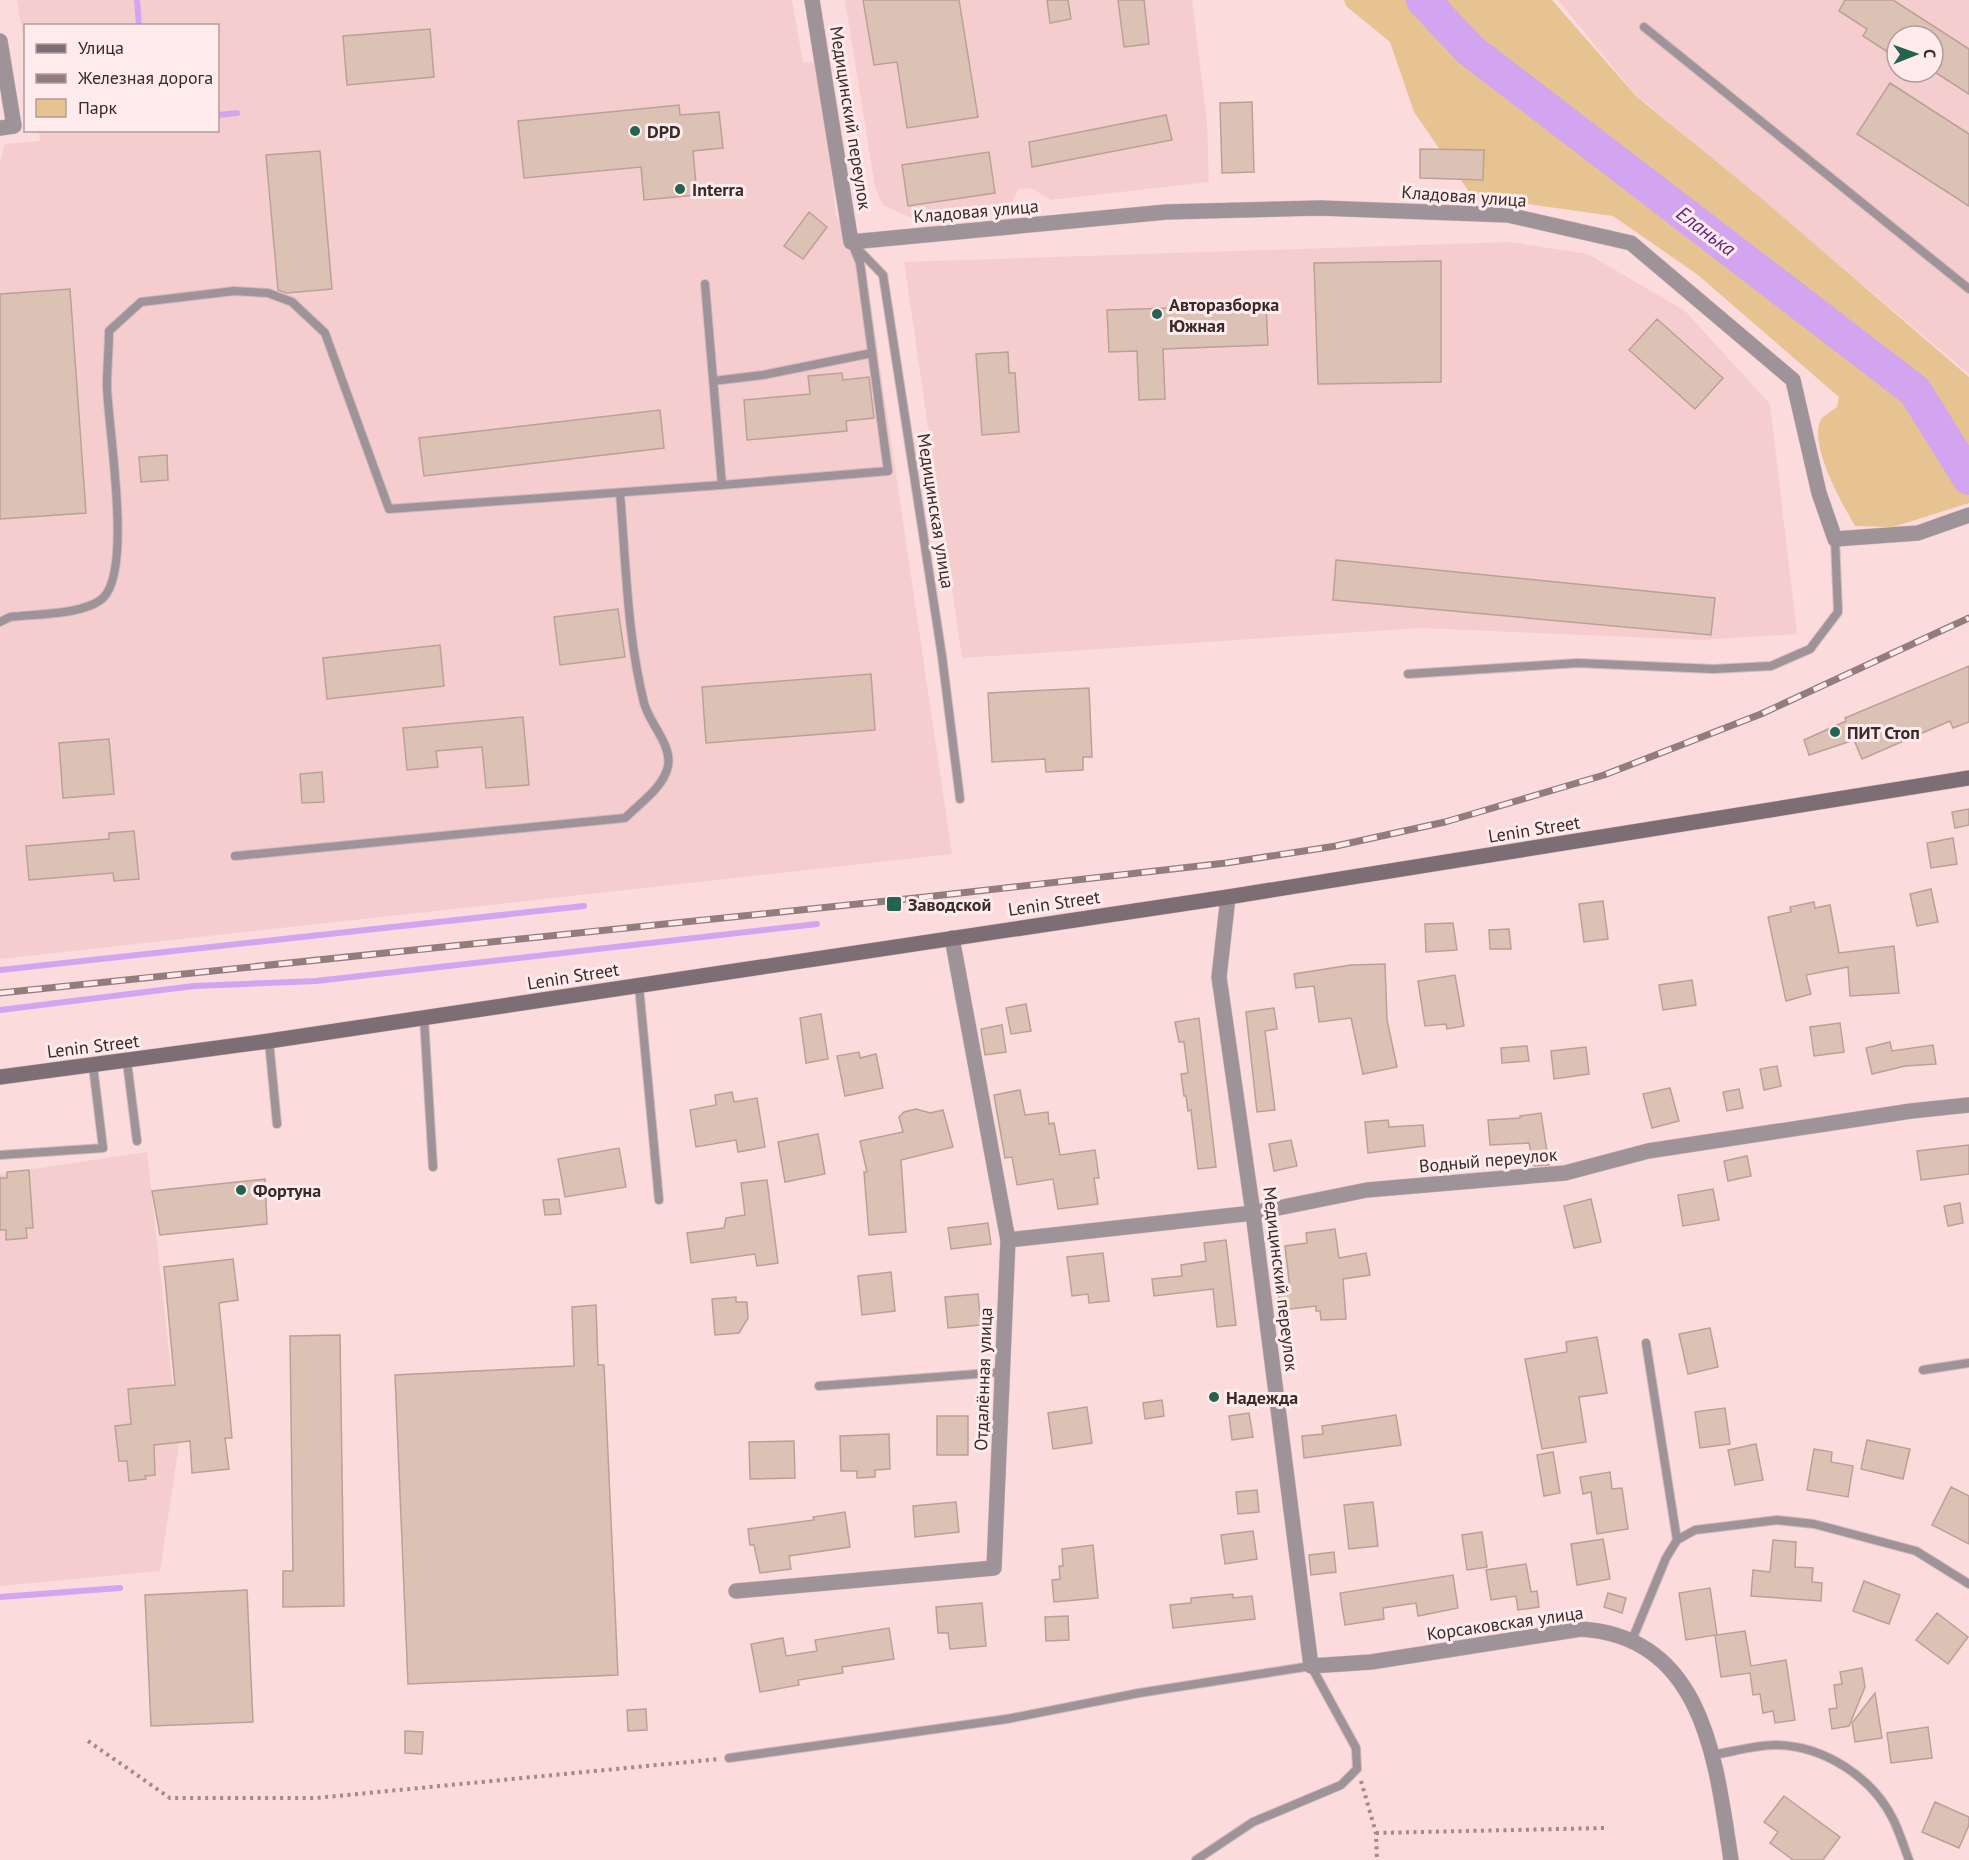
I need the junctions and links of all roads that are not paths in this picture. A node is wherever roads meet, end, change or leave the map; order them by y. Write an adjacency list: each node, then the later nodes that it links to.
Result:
1 (812, 0): 5 (street, Медицинский переулок)
2 (1644, 27): 7 (lane)
3 (0, 40): 4 (street)
4 (0, 128)
5 (851, 242): 8 (lane); 13 (street, Кладовая улица); 17 (lane, Медицинская улица)
6 (705, 284): 9 (lane)
7 (1969, 289)
8 (872, 353): 9 (lane); 10 (lane)
9 (713, 381): 10 (lane)
10 (722, 485): 11 (lane)
11 (620, 493): 14 (lane); 18 (lane)
12 (1969, 515): 13 (street)
13 (1835, 539): 15 (lane)
14 (0, 622)
15 (1408, 674)
16 (1969, 778): 19 (main road, Lenin Street)
17 (960, 799)
18 (236, 856)
19 (1228, 897): 20 (main road, Lenin Street); 33 (street, Медицинский переулок)
20 (952, 938): 21 (main road, Lenin Street); 34 (street, Отдалённая улица)
21 (639, 986): 22 (main road, Lenin Street); 32 (lane)
22 (424, 1018): 23 (main road, Lenin Street); 31 (lane)
23 (269, 1041): 24 (main road, Lenin Street); 28 (lane)
24 (127, 1062): 25 (main road, Lenin Street); 29 (lane)
25 (93, 1066): 26 (main road, Lenin Street); 30 (lane)
26 (0, 1077)
27 (1969, 1105): 33 (street, Водный переулок)
28 (277, 1124)
29 (137, 1141)
30 (0, 1155)
31 (433, 1167)
32 (659, 1200)
33 (1253, 1213): 34 (street, Водный переулок); 44 (street, Медицинский переулок)
34 (1008, 1240): 38 (street, Отдалённая улица)
35 (1646, 1343): 40 (lane)
36 (1969, 1363): 37 (lane)
37 (1923, 1370)
38 (1003, 1372): 39 (lane); 42 (street, Отдалённая улица)
39 (819, 1386)
40 (1677, 1540): 41 (lane); 43 (lane)
41 (1969, 1584)
42 (736, 1590)
43 (1632, 1640): 44 (street, Корсаковская улица); 45 (street, Корсаковская улица)
44 (1311, 1666): 46 (lane); 47 (lane)
45 (1712, 1755): 48 (street, Корсаковская улица); 49 (lane)
46 (729, 1758)
47 (1196, 1860)
48 (1731, 1860)
49 (1909, 1860)

